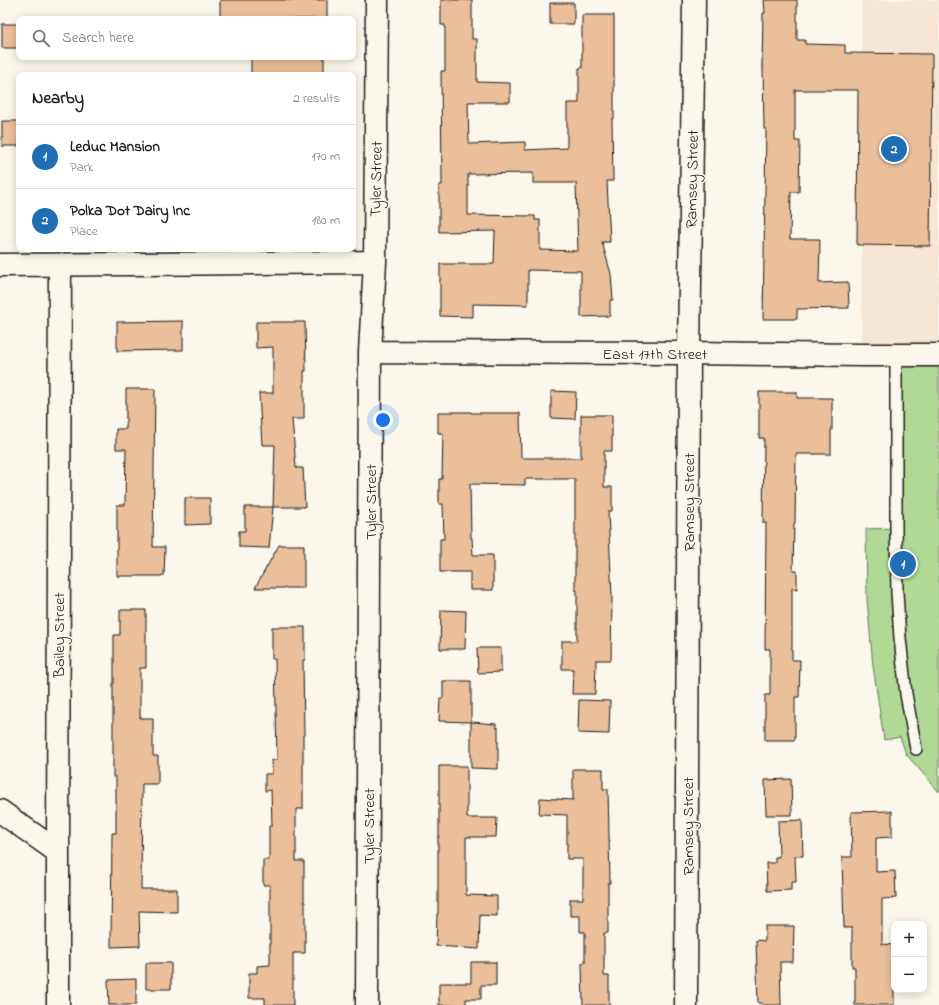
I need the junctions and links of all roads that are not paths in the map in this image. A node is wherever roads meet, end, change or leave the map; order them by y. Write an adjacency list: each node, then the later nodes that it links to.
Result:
1 (377, 0): 3 (street, Tyler Street)
2 (694, 0): 7 (street, Ramsey Street)
3 (375, 262): 5 (street); 6 (street, Tyler Street)
4 (0, 264): 5 (street)
5 (60, 265): 12 (street, Bailey Street)
6 (370, 352): 7 (street, East 17th Street); 14 (street, Tyler Street)
7 (689, 353): 8 (street, East 17th Street); 15 (street, Ramsey Street)
8 (896, 355): 9 (street, East 17th Street); 10 (lane)
9 (939, 355)
10 (916, 749)
11 (0, 811): 12 (street)
12 (58, 852): 13 (street, Bailey Street)
13 (58, 1005)
14 (367, 1005)
15 (686, 1005)

